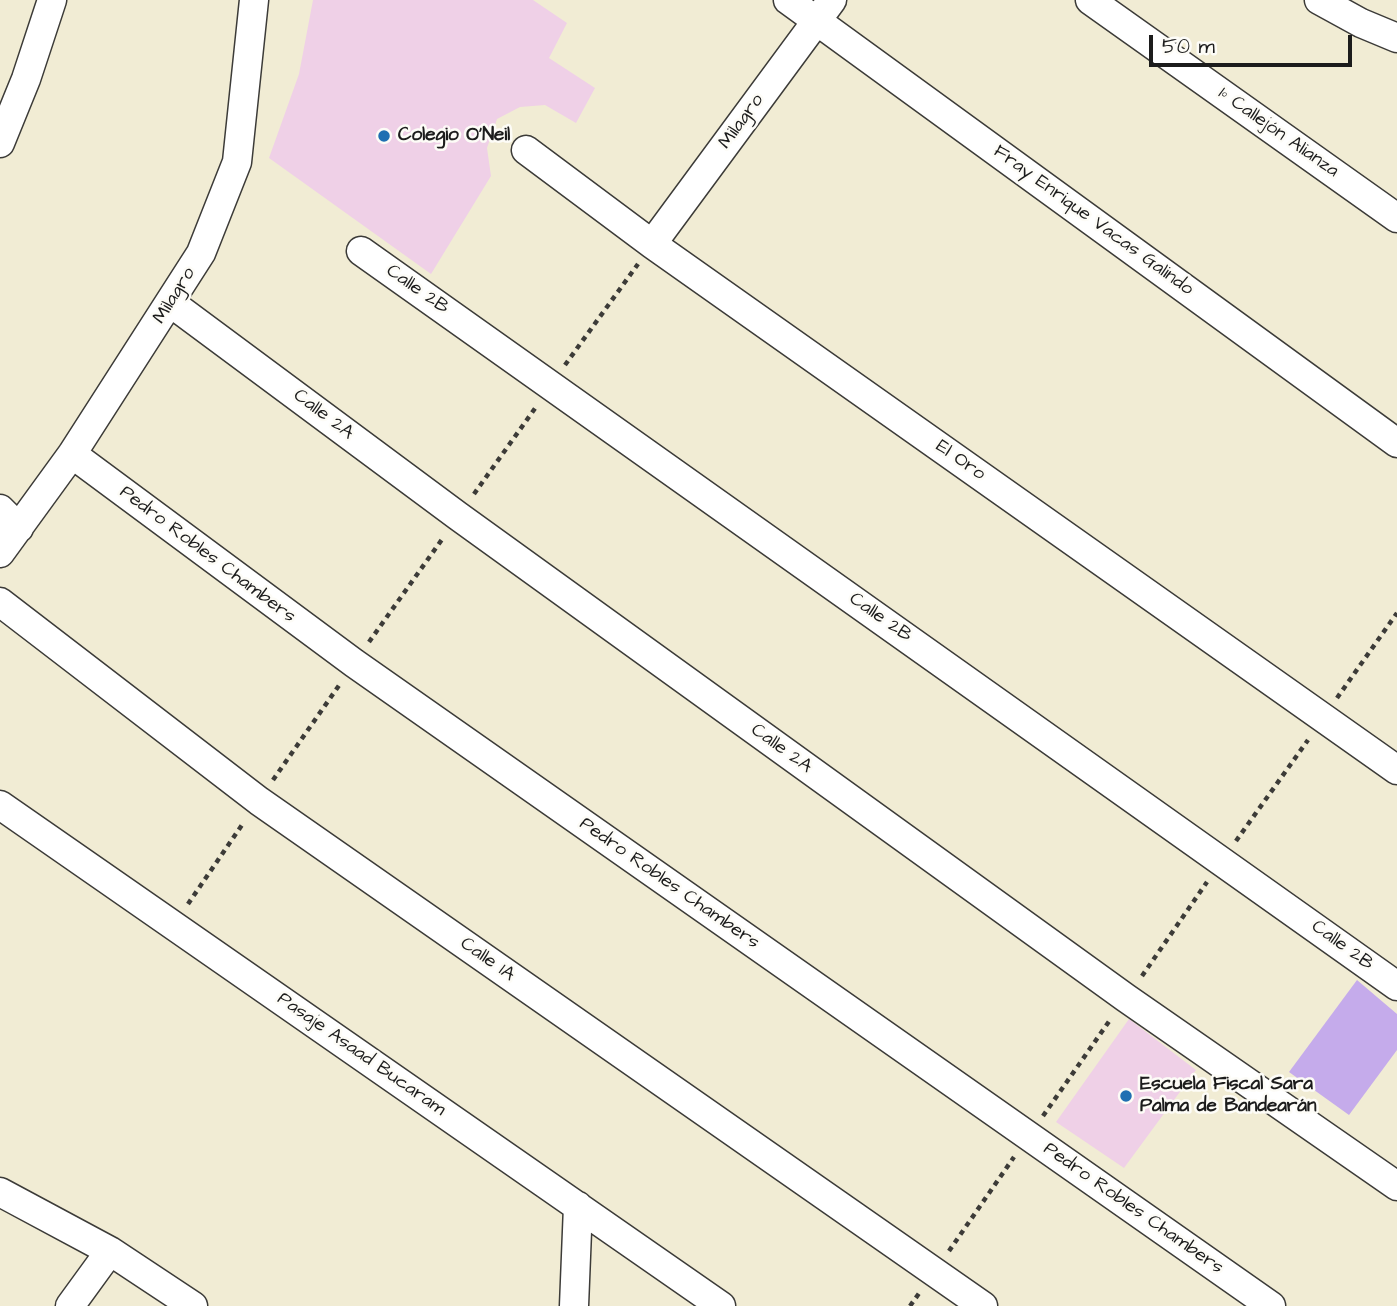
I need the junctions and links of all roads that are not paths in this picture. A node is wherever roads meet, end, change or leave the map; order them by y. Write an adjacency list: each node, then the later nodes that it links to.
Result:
1 (52, 0): 8 (street)
2 (254, 0): 13 (street, Milagro)
3 (788, 0): 6 (street, Fray Enrique Vacas Galindo)
4 (1090, 0): 10 (street, 1º Callejón Alianza)
5 (1319, 0): 7 (street)
6 (824, 10): 11 (street, Milagro); 14 (street, Fray Enrique Vacas Galindo)
7 (1397, 38)
8 (0, 143)
9 (526, 150): 11 (street, El Oro)
10 (1397, 218)
11 (652, 244): 19 (street, El Oro)
12 (361, 251): 21 (street, Calle 2B)
13 (171, 303): 15 (street, Milagro); 22 (street, Calle 2A)
14 (1397, 443)
15 (72, 454): 16 (street, Milagro); 31 (street, Pedro Robles Chambers)
16 (9, 518): 17 (street, Milagro)
17 (0, 553)
18 (0, 602): 30 (street, Calle 1A)
19 (1397, 770)
20 (0, 805): 24 (street, Pasaje Asaad Bucaram)
21 (1397, 986)
22 (1397, 1186)
23 (0, 1192): 25 (street)
24 (578, 1206): 28 (street); 29 (street, Pasaje Asaad Bucaram)
25 (110, 1251): 26 (street); 27 (street)
26 (70, 1306)
27 (193, 1306)
28 (574, 1306)
29 (721, 1306)
30 (984, 1306)
31 (1271, 1306)

